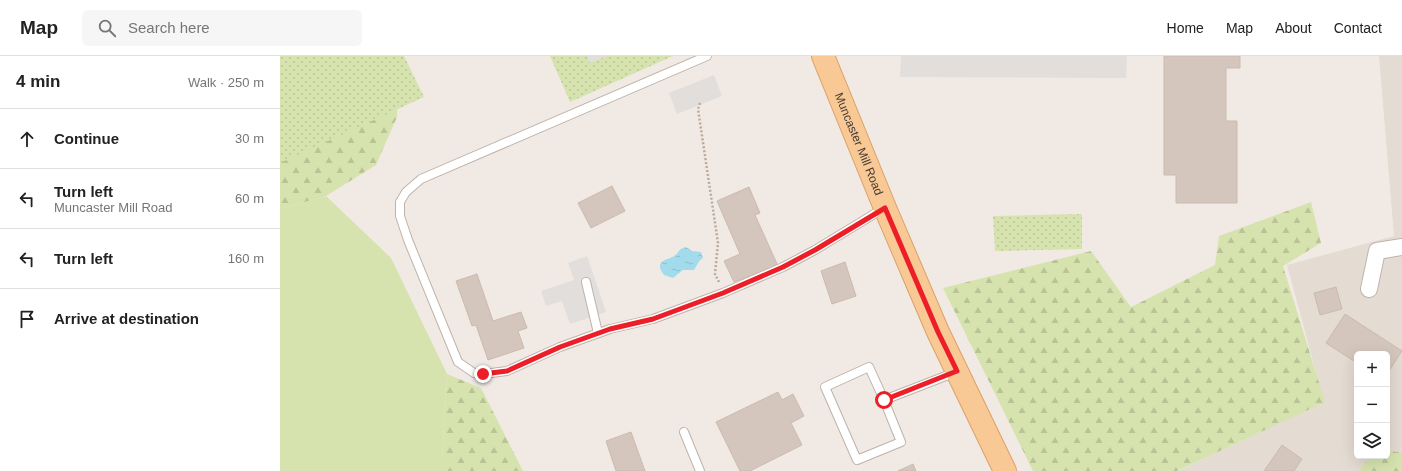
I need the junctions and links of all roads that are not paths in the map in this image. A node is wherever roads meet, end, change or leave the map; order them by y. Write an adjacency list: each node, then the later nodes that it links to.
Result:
1 (707, 56): 7 (lane)
2 (823, 56): 3 (main road, Muncaster Mill Road)
3 (885, 208): 7 (lane); 8 (main road, Muncaster Mill Road)
4 (1402, 247): 6 (street)
5 (586, 282): 7 (lane)
6 (1369, 289)
7 (598, 333)
8 (957, 371): 9 (lane); 12 (main road, Muncaster Mill Road)
9 (884, 400): 9 (lane)
10 (684, 432): 11 (lane)
11 (700, 471)
12 (1005, 471)

